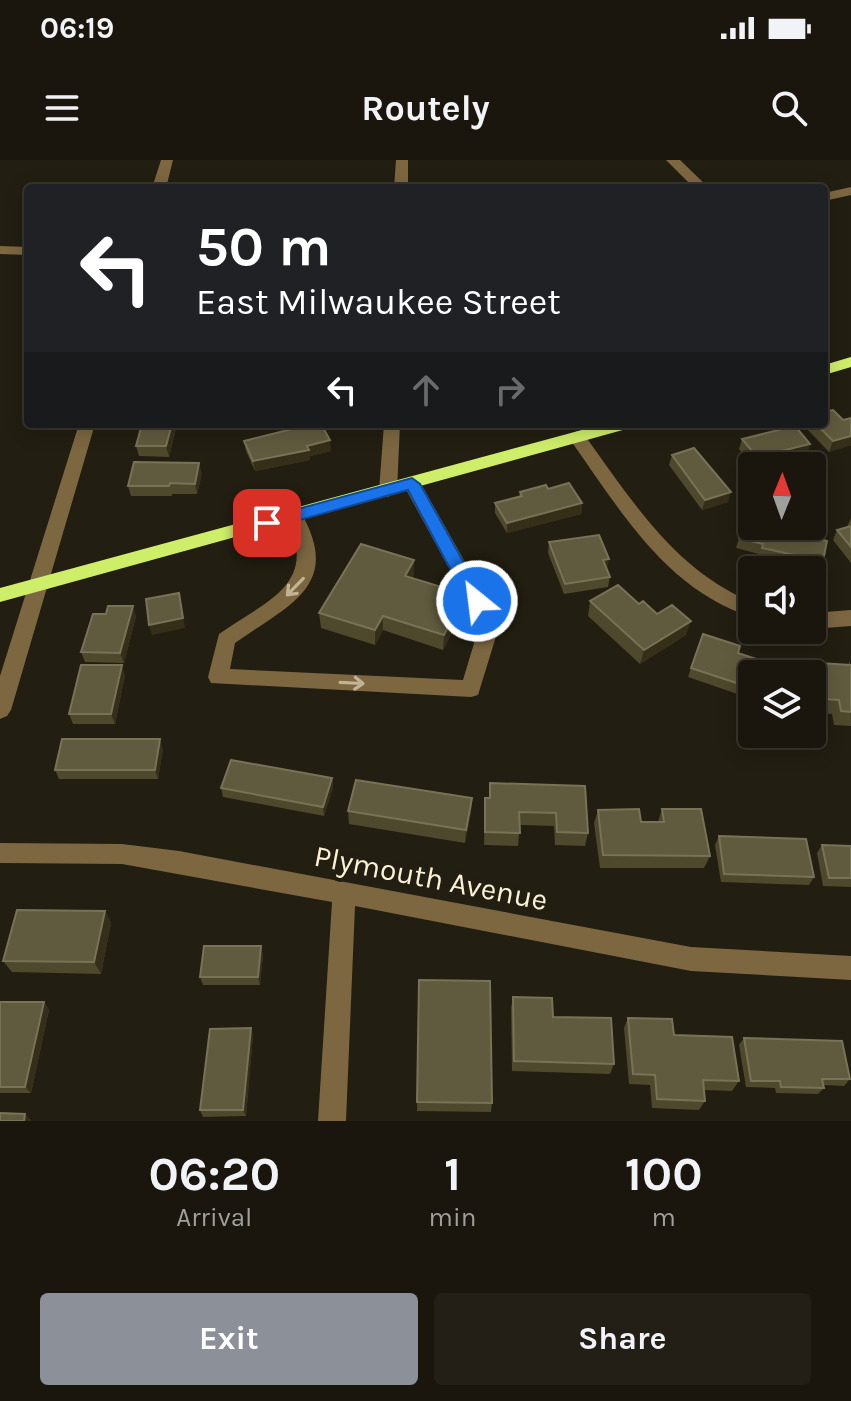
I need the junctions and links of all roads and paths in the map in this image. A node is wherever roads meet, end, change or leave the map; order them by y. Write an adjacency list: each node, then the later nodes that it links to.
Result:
1 (167, 160): 4 (street)
2 (402, 160): 5 (street)
3 (672, 160): 6 (street)
4 (160, 184)
5 (401, 184)
6 (698, 184)
7 (851, 191): 8 (street)
8 (828, 196)
9 (0, 250): 10 (street)
10 (24, 251)
11 (851, 362): 12 (main road)
12 (828, 369)
13 (86, 428): 20 (street)
14 (392, 428): 18 (street)
15 (610, 428): 16 (main road)
16 (577, 437): 17 (main road); 22 (street)
17 (412, 484): 18 (main road); 19 (street, one-way to 17)
18 (388, 491): 19 (main road)
19 (294, 516): 20 (main road)
20 (38, 585): 21 (main road); 25 (street)
21 (0, 595)
22 (738, 604)
23 (851, 618): 24 (street)
24 (826, 620)
25 (0, 710)
26 (0, 853): 27 (street, Plymouth Avenue)
27 (344, 894): 28 (street, Plymouth Avenue); 29 (street)
28 (851, 968)
29 (332, 1121)

